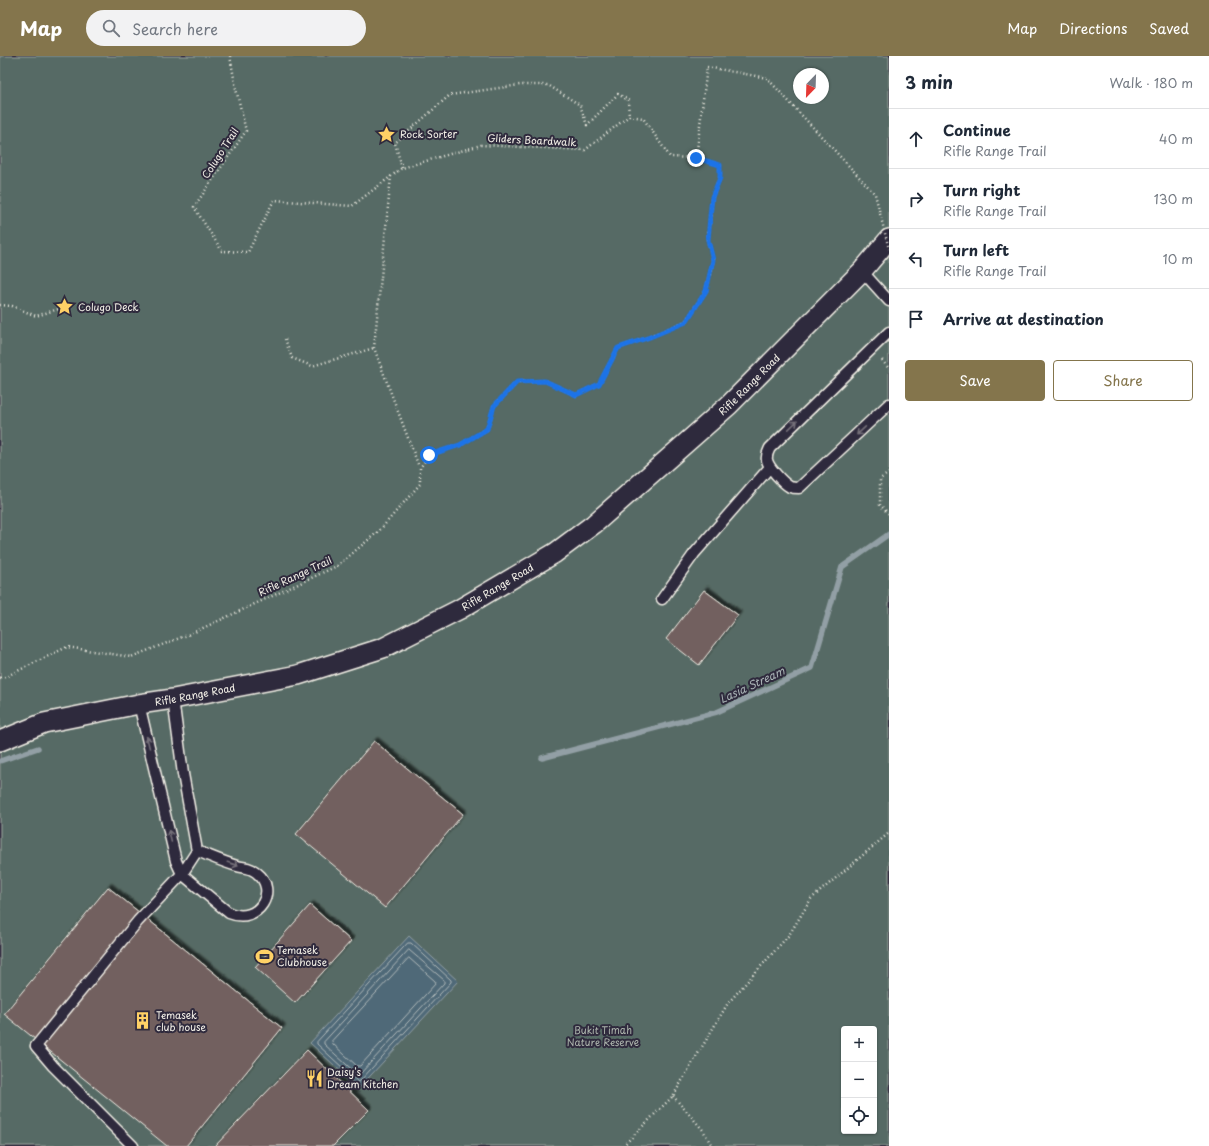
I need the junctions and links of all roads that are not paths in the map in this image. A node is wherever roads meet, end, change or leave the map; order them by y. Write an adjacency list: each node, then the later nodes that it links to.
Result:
1 (889, 239): 2 (street, Rifle Range Road)
2 (862, 270): 3 (lane); 8 (street, Rifle Range Road)
3 (889, 301)
4 (889, 332): 6 (lane, one-way to 4)
5 (889, 404): 6 (lane, one-way to 6)
6 (770, 467): 7 (lane)
7 (662, 599)
8 (173, 699): 9 (street, Rifle Range Road); 11 (lane)
9 (139, 704): 10 (street, Rifle Range Road); 12 (lane, one-way to 9)
10 (0, 741)
11 (197, 851): 12 (lane); 12 (lane, one-way to 12)
12 (182, 874): 13 (lane)
13 (133, 1146)

